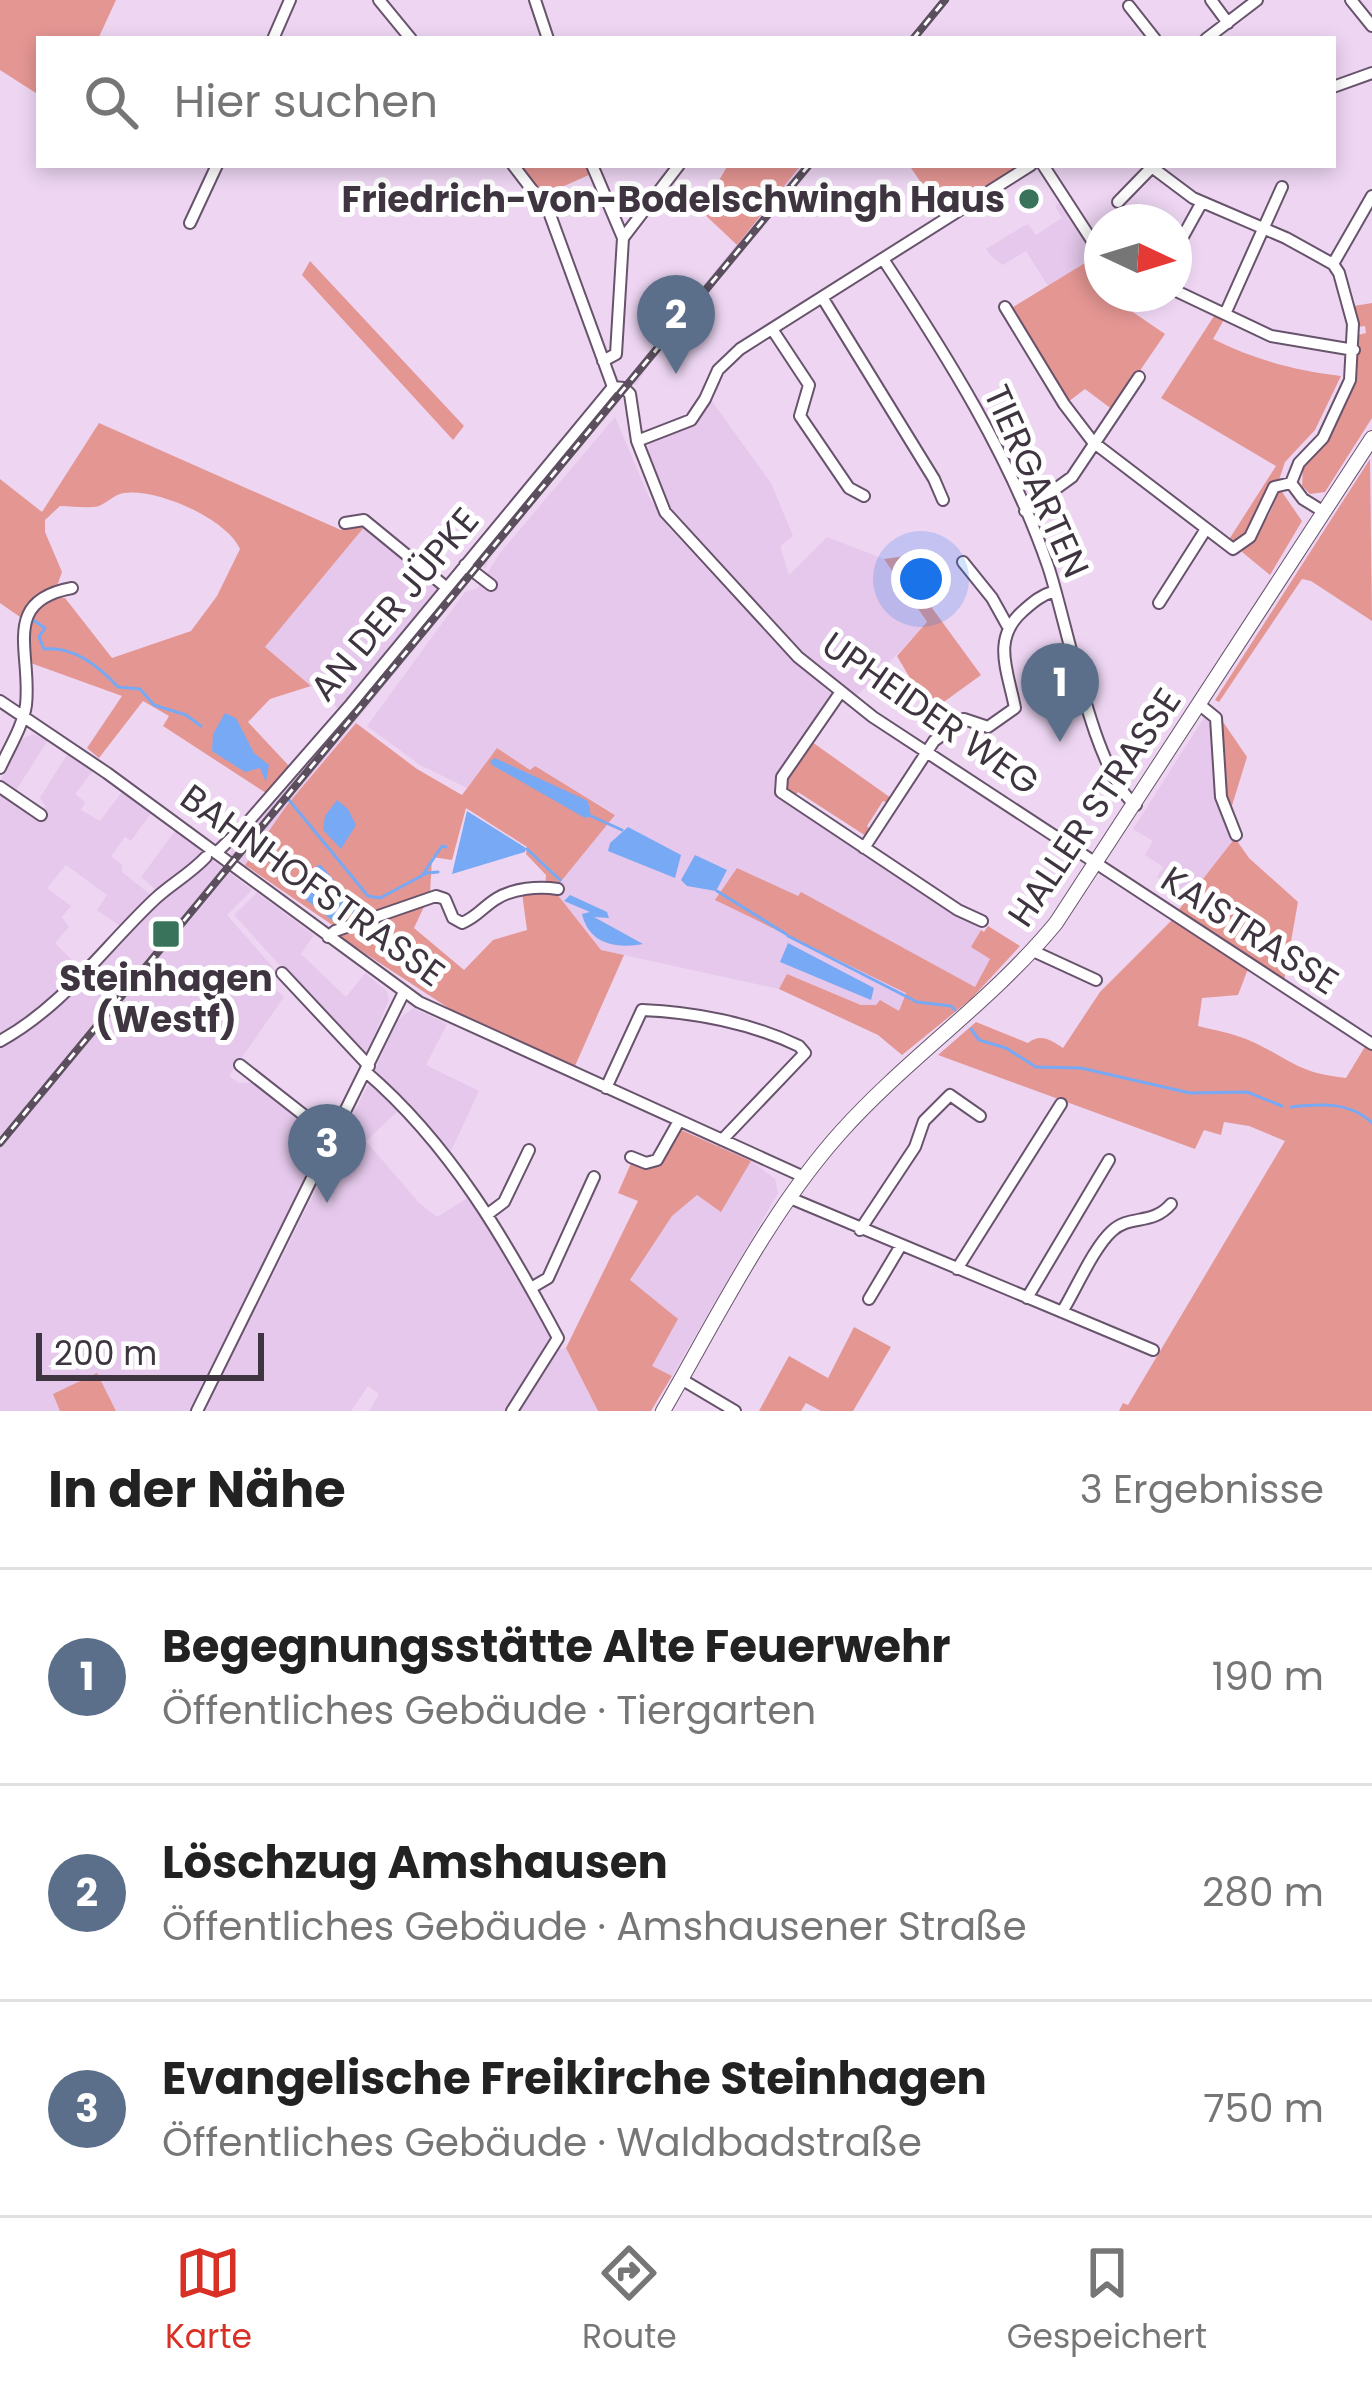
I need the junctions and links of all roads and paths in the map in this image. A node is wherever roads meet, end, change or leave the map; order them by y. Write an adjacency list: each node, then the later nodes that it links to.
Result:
1 (290, 0): 10 (street)
2 (379, 0): 11 (street)
3 (535, 0): 12 (street)
4 (1211, 0): 8 (street)
5 (1257, 0): 8 (street)
6 (1351, 0): 9 (street)
7 (1130, 6): 13 (street)
8 (1228, 23): 14 (street)
9 (1372, 26)
10 (274, 36)
11 (409, 36)
12 (547, 36)
13 (1153, 36)
14 (1210, 36)
15 (1372, 73): 16 (street)
16 (1336, 86)
17 (216, 168): 30 (street)
18 (515, 168): 42 (street, UPHEIDER WEG)
19 (593, 168): 33 (street)
20 (677, 168): 33 (street)
21 (1026, 168): 34 (street)
22 (1045, 168): 31 (street)
23 (1148, 168): 27 (street)
24 (1153, 168): 28 (street)
25 (1282, 187): 32 (street)
26 (1372, 196): 35 (street)
27 (1118, 202)
28 (1202, 202): 29 (street); 32 (street)
29 (1192, 220)
30 (190, 223)
31 (1084, 228)
32 (1265, 229): 35 (street); 39 (street)
33 (623, 238): 42 (street)
34 (884, 259): 36 (street); 51 (street, TIERGARTEN)
35 (1333, 264): 41 (street)
36 (821, 297): 40 (street); 50 (street)
37 (1192, 298): 39 (street)
38 (1005, 307): 46 (street)
39 (1225, 314): 41 (street)
40 (772, 329): 45 (street); 49 (street)
41 (1354, 350): 48 (street)
42 (603, 361): 44 (street, UPHEIDER WEG)
43 (1139, 377): 46 (street)
44 (613, 387): 45 (street, UPHEIDER WEG); 56 (street, AN DER JÜPKE)
45 (637, 442): 63 (street, UPHEIDER WEG)
46 (1093, 442): 51 (street); 54 (street)
47 (1369, 447): 52 (main road, HALLER STRASSE)
48 (1291, 482): 52 (street); 54 (street)
49 (864, 496)
50 (943, 500)
51 (1025, 511): 60 (street, TIERGARTEN)
52 (1324, 512): 65 (main road, HALLER STRASSE)
53 (345, 523): 58 (street)
54 (1206, 529): 61 (street)
55 (963, 562): 62 (street)
56 (465, 565): 57 (street); 58 (street, AN DER JÜPKE)
57 (491, 585)
58 (447, 587): 74 (street, AN DER JÜPKE)
59 (72, 588): 66 (street)
60 (1054, 591): 62 (street); 70 (street, TIERGARTEN)
61 (1159, 603)
62 (1007, 625): 67 (street)
63 (840, 693): 67 (street, UPHEIDER WEG); 73 (street)
64 (0, 701): 66 (street, BAHNHOFSTRASSE)
65 (1200, 705): 70 (main road, HALLER STRASSE); 72 (street)
66 (23, 716): 68 (street); 74 (street, BAHNHOFSTRASSE)
67 (926, 752): 73 (street); 75 (street, UPHEIDER WEG)
68 (0, 768)
69 (0, 787): 71 (street)
70 (1136, 805): 75 (main road, HALLER STRASSE)
71 (41, 815)
72 (1236, 835)
73 (864, 848): 77 (street)
74 (211, 855): 78 (street, BAHNHOFSTRASSE); 83 (street, AN DER JÜPKE)
75 (1096, 865): 79 (main road, HALLER STRASSE); 84 (street, KAISTRASSE)
76 (558, 889): 78 (street)
77 (982, 921)
78 (328, 937): 82 (street, BAHNHOFSTRASSE)
79 (1033, 951): 81 (street); 97 (main road, HALLER STRASSE)
80 (282, 973): 86 (street)
81 (1096, 980)
82 (404, 992): 86 (street); 87 (street, BAHNHOFSTRASSE)
83 (0, 1041)
84 (1372, 1044)
85 (240, 1065): 91 (street)
86 (367, 1069): 91 (street); 100 (street)
87 (606, 1088): 90 (street, BAHNHOFSTRASSE); 92 (street)
88 (1060, 1104): 103 (street)
89 (980, 1116): 101 (street)
90 (679, 1121): 92 (street, BAHNHOFSTRASSE); 94 (street)
91 (333, 1138): 111 (street)
92 (722, 1140): 97 (street, BAHNHOFSTRASSE)
93 (529, 1150): 100 (street)
94 (631, 1157)
95 (1108, 1160): 105 (street)
96 (594, 1177): 104 (street)
97 (804, 1177): 98 (main road, HALLER STRASSE)
98 (790, 1198): 101 (street); 109 (main road, HALLER STRASSE)
99 (1171, 1204): 107 (street)
100 (488, 1214): 104 (street)
101 (860, 1230): 102 (street)
102 (900, 1247): 103 (street); 106 (street)
103 (957, 1269): 105 (street)
104 (531, 1288): 110 (street)
105 (1027, 1298): 107 (street)
106 (869, 1299)
107 (1063, 1312): 108 (street)
108 (1153, 1350)
109 (681, 1379): 112 (main road, HALLER STRASSE); 113 (street)
110 (516, 1410)
111 (197, 1411)
112 (662, 1411)
113 (735, 1411)

